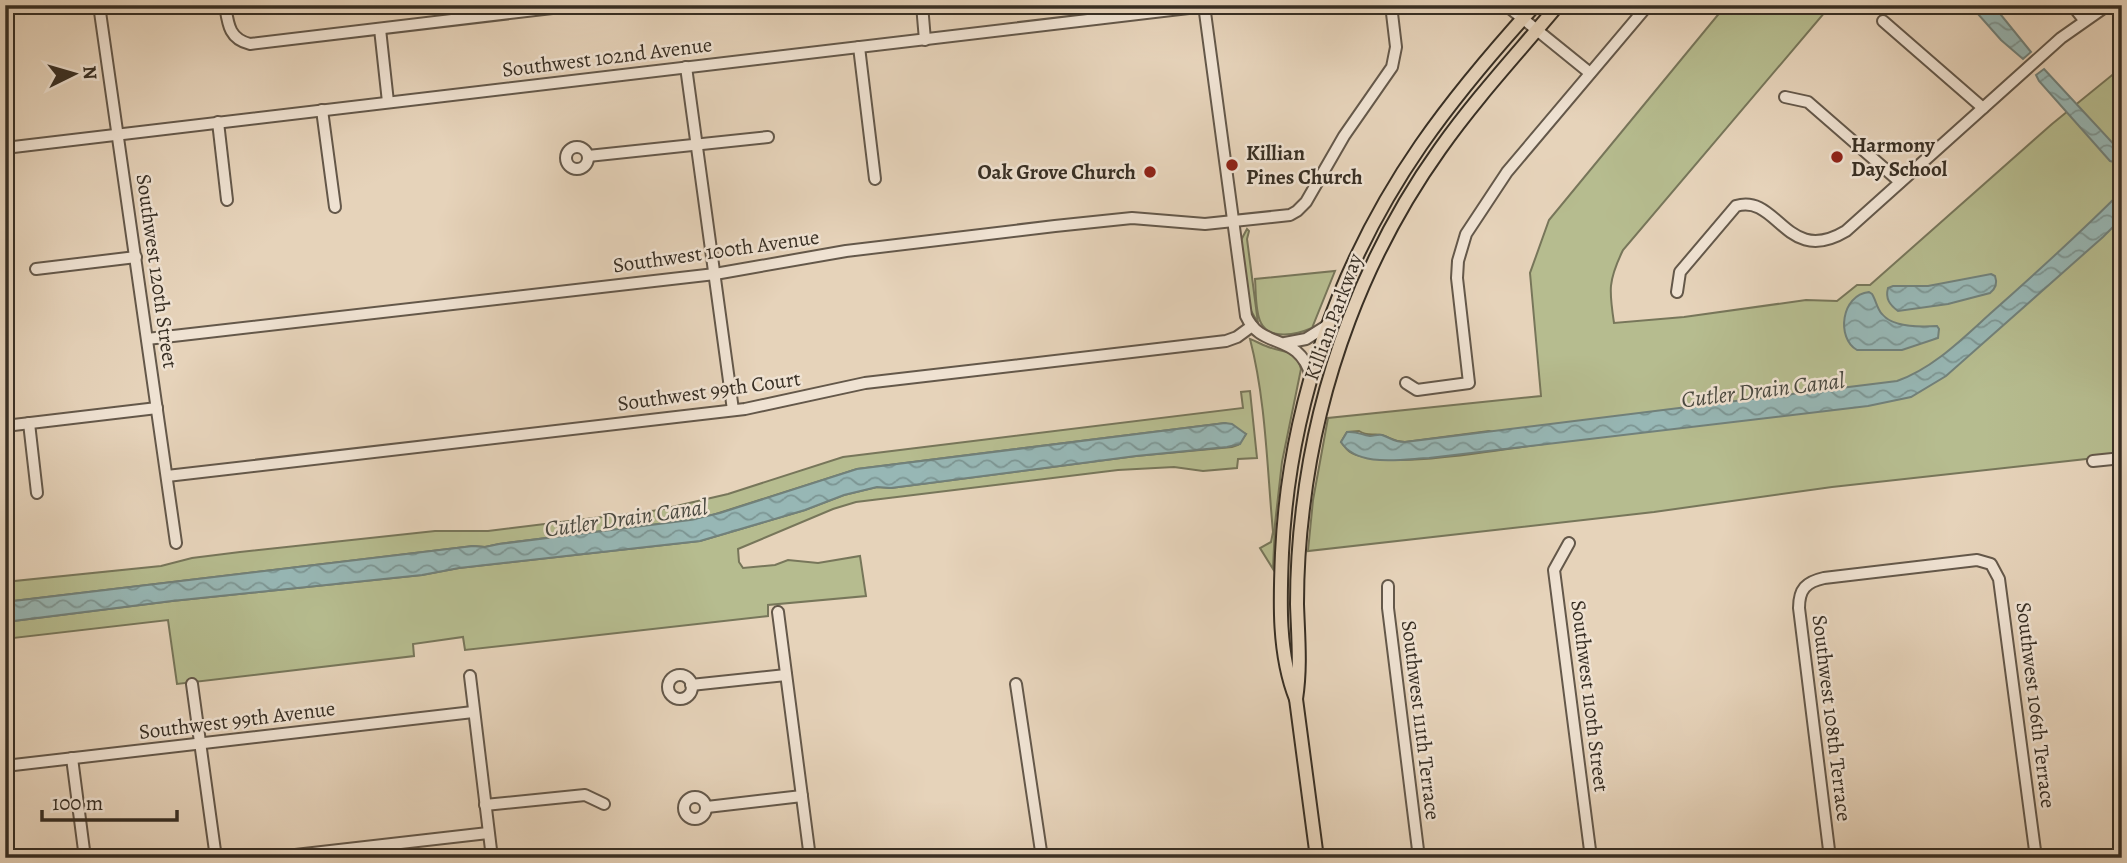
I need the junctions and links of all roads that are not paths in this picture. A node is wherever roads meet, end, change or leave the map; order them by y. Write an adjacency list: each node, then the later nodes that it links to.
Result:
1 (99, 5): 27 (street, Southwest 120th Street)
2 (225, 5): 16 (street)
3 (579, 5): 16 (street)
4 (922, 5): 18 (street)
5 (1391, 5): 36 (street, Southwest 100th Avenue)
6 (1506, 5): 13 (street)
7 (1535, 5): 13 (main road, Killian Parkway)
8 (1558, 5): 17 (main road, Killian Parkway)
9 (1648, 5): 21 (street)
10 (2072, 5): 14 (street)
11 (2108, 5): 14 (street)
12 (1208, 6): 18 (street, Southwest 102nd Avenue); 36 (street)
13 (1523, 18): 17 (street); 41 (main road, Killian Parkway)
14 (2084, 20): 24 (street)
15 (1883, 21): 24 (street)
16 (380, 29): 23 (street)
17 (1538, 29): 21 (street); 65 (main road, Killian Parkway)
18 (926, 40): 19 (street, Southwest 102nd Avenue)
19 (859, 47): 20 (street, Southwest 102nd Avenue); 32 (street)
20 (686, 67): 23 (street, Southwest 102nd Avenue); 29 (street)
21 (1590, 73): 46 (street)
22 (1785, 97): 33 (street)
23 (388, 102): 25 (street, Southwest 102nd Avenue)
24 (1983, 108): 33 (street)
25 (322, 110): 26 (street, Southwest 102nd Avenue); 35 (street)
26 (218, 122): 27 (street, Southwest 102nd Avenue); 34 (street)
27 (118, 134): 30 (street, Southwest 102nd Avenue); 37 (street, Southwest 120th Street)
28 (768, 137): 29 (street)
29 (697, 144): 31 (street); 39 (street)
30 (5, 148)
31 (588, 156)
32 (875, 179)
33 (1900, 182): 40 (street)
34 (227, 200)
35 (335, 206)
36 (1232, 222): 39 (street, Southwest 100th Avenue); 42 (street)
37 (136, 257): 38 (street); 43 (street, Southwest 120th Street)
38 (36, 269)
39 (715, 274): 43 (street, Southwest 100th Avenue); 48 (street)
40 (1677, 292)
41 (1328, 325): 44 (street); 45 (main road, Killian Parkway)
42 (1252, 326): 44 (street); 48 (street, Southwest 99th Court)
43 (147, 339): 47 (street, Southwest 120th Street)
44 (1285, 343): 45 (street)
45 (1311, 376): 65 (main road, Killian Parkway)
46 (1406, 383)
47 (157, 408): 49 (street); 53 (street, Southwest 120th Street)
48 (733, 410): 53 (street, Southwest 99th Court)
49 (29, 423): 50 (street); 54 (street)
50 (5, 426)
51 (2122, 458): 52 (street)
52 (2093, 461)
53 (167, 476): 55 (street, Southwest 120th Street)
54 (37, 493)
55 (176, 543)
56 (1569, 543): 84 (street, Southwest 110th Street)
57 (1388, 586): 83 (street, Southwest 111th Terrace)
58 (1805, 586): 85 (street, Southwest 108th Terrace); 86 (street, Southwest 106th Terrace)
59 (778, 612): 60 (street)
60 (786, 675): 64 (street); 70 (street)
61 (470, 676): 66 (street)
62 (192, 684): 67 (street)
63 (1016, 684): 81 (street)
64 (691, 685)
65 (1296, 699): 82 (main road, Killian Parkway)
66 (474, 712): 67 (street, Southwest 99th Avenue); 72 (street)
67 (201, 743): 68 (street, Southwest 99th Avenue); 77 (street)
68 (72, 758): 69 (street, Southwest 99th Avenue); 76 (street)
69 (5, 766)
70 (802, 796): 73 (street); 80 (street)
71 (604, 804): 72 (street)
72 (485, 805): 74 (street)
73 (707, 807)
74 (488, 833): 75 (street); 79 (street)
75 (356, 853): 78 (street)
76 (85, 858)
77 (216, 858)
78 (269, 858)
79 (492, 858)
80 (810, 858)
81 (1042, 858)
82 (1317, 858)
83 (1419, 858)
84 (1591, 858)
85 (1830, 858)
86 (2036, 858)

